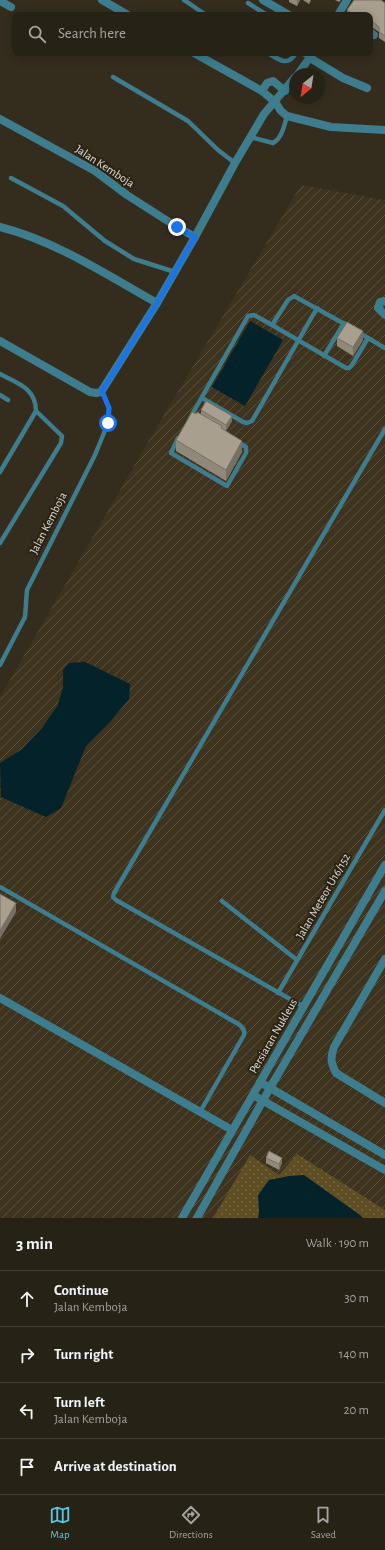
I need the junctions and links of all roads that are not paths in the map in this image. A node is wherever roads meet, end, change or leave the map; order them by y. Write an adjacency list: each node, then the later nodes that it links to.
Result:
1 (102, 0): 8 (street)
2 (184, 0): 9 (lane)
3 (263, 0): 11 (street)
4 (347, 0): 12 (street)
5 (0, 1): 7 (street)
6 (248, 4): 10 (lane)
7 (11, 7)
8 (123, 12)
9 (202, 12)
10 (262, 12)
11 (284, 12)
12 (342, 12)
13 (199, 56): 22 (street)
14 (273, 56): 15 (lane)
15 (294, 56)
16 (310, 56): 18 (street)
17 (312, 56): 21 (street)
18 (302, 68)
19 (113, 77): 29 (lane)
20 (289, 85): 23 (street)
21 (367, 88)
22 (262, 91): 23 (street); 24 (street)
23 (285, 91): 24 (street)
24 (275, 102): 25 (street); 28 (street)
25 (287, 116): 27 (street); 28 (lane)
26 (0, 119): 32 (street, Jalan Kemboja)
27 (385, 130)
28 (250, 137): 29 (street)
29 (235, 163): 32 (street)
30 (11, 178): 33 (lane)
31 (0, 227): 35 (street)
32 (195, 237): 33 (street)
33 (175, 272): 35 (street)
34 (385, 301): 37 (street)
35 (157, 303): 46 (street)
36 (317, 308): 38 (lane); 39 (lane); 41 (lane)
37 (385, 315)
38 (344, 323): 40 (lane); 44 (lane)
39 (272, 325): 41 (lane); 48 (lane)
40 (368, 338): 43 (lane); 44 (lane)
41 (298, 340): 44 (lane); 48 (lane)
42 (0, 341): 46 (street)
43 (385, 348)
44 (324, 356)
45 (0, 374): 50 (lane)
46 (102, 391): 59 (lane, Jalan Kemboja)
47 (0, 395): 49 (lane)
48 (202, 398): 51 (lane)
49 (8, 400)
50 (36, 410): 57 (lane); 58 (lane)
51 (192, 415): 52 (lane); 53 (lane)
52 (198, 419)
53 (188, 422)
54 (385, 429): 67 (lane)
55 (180, 435): 56 (lane)
56 (231, 438)
57 (0, 472)
58 (0, 543)
59 (0, 665)
60 (385, 810): 66 (lane, Jalan Meteor U16/152)
61 (385, 865): 69 (street, Persiaran Nukleus)
62 (0, 887): 75 (lane)
63 (385, 891): 71 (street, Persiaran Nukleus)
64 (222, 901): 66 (lane)
65 (385, 959): 74 (street)
66 (297, 960): 67 (lane, Jalan Meteor U16/152)
67 (278, 993): 69 (lane)
68 (0, 998): 75 (street)
69 (304, 1007): 70 (street, Persiaran Nukleus)
70 (260, 1082): 71 (street); 72 (street, Persiaran Nukleus)
71 (270, 1088): 73 (street, Persiaran Nukleus); 77 (street)
72 (253, 1095): 73 (street); 76 (street, Persiaran Nukleus)
73 (263, 1100): 78 (street); 80 (street, Persiaran Nukleus)
74 (385, 1103)
75 (200, 1112): 76 (street)
76 (232, 1130): 79 (street, Persiaran Nukleus)
77 (385, 1155)
78 (385, 1170)
79 (182, 1218)
80 (197, 1218)

